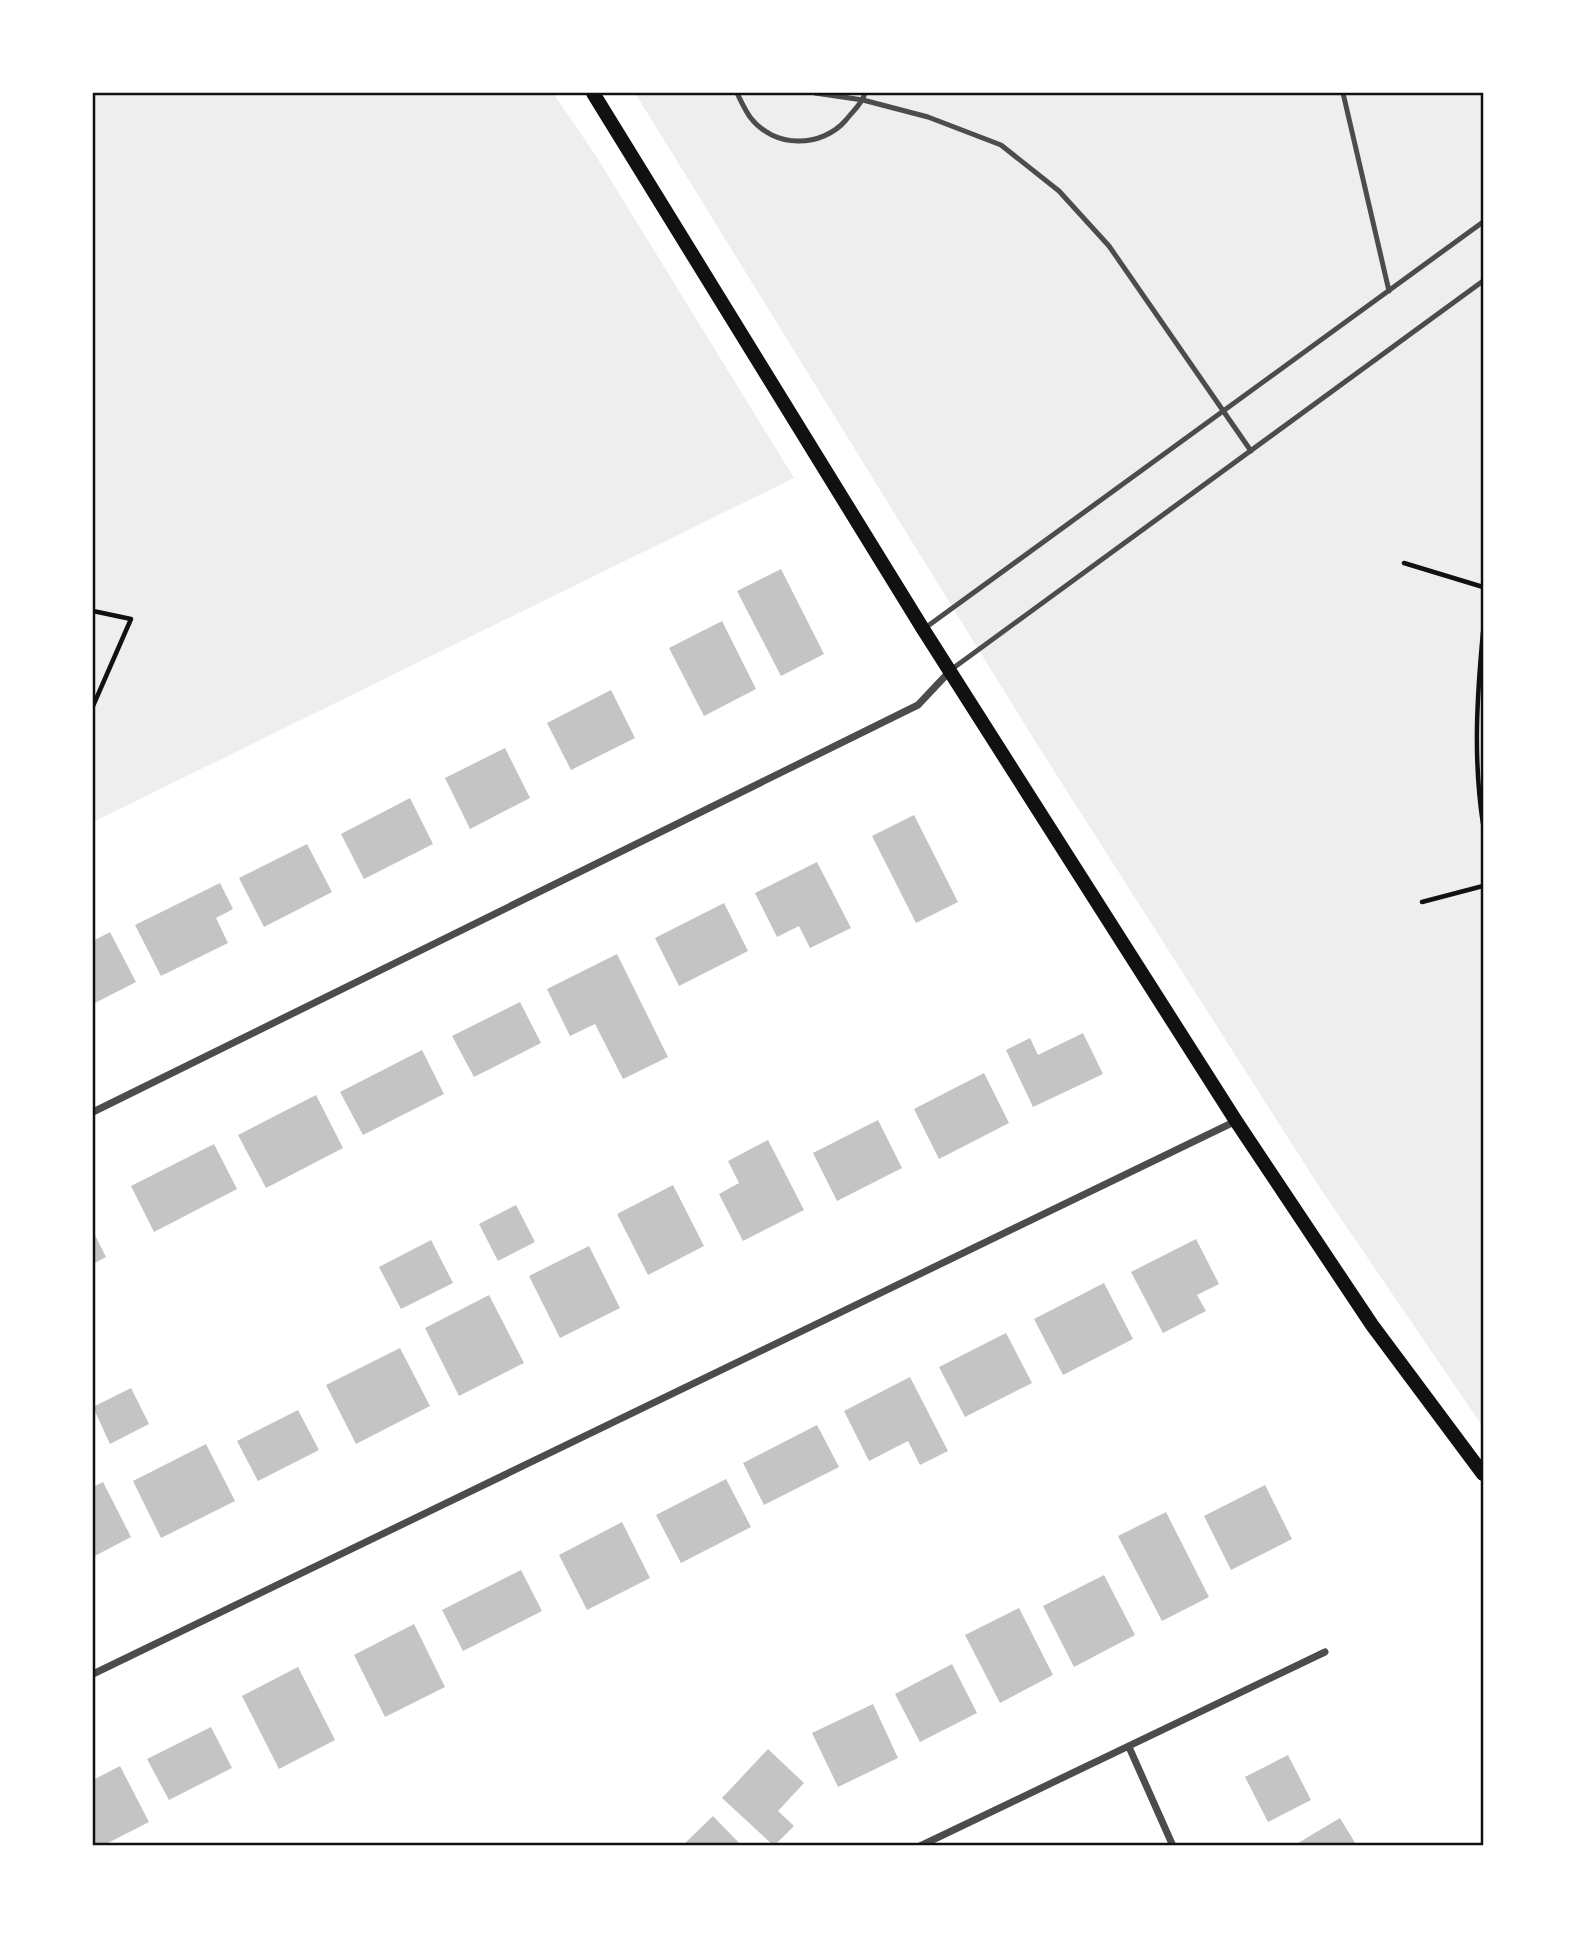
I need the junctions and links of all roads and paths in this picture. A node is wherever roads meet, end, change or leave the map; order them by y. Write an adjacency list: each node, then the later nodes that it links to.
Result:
1 (593, 93): 14 (main road)
2 (737, 93): 5 (lane)
3 (815, 93): 5 (lane)
4 (1343, 93): 8 (lane)
5 (864, 96): 9 (lane)
6 (1483, 222): 8 (lane)
7 (1483, 281): 10 (lane)
8 (1389, 290): 9 (lane)
9 (1224, 410): 10 (lane); 14 (lane)
10 (1251, 451): 16 (lane)
11 (1404, 563): 12 (path)
12 (1483, 587)
13 (93, 611): 17 (path)
14 (923, 629): 16 (main road)
15 (1483, 632): 18 (path)
16 (950, 671): 21 (street); 22 (main road)
17 (93, 706)
18 (1483, 824)
19 (1483, 886): 20 (path)
20 (1422, 902)
21 (93, 1112)
22 (1236, 1121): 23 (main road); 25 (street)
23 (1483, 1474)
24 (1325, 1652): 26 (street)
25 (93, 1674)
26 (1129, 1747): 27 (street); 28 (street)
27 (920, 1846)
28 (1173, 1846)

